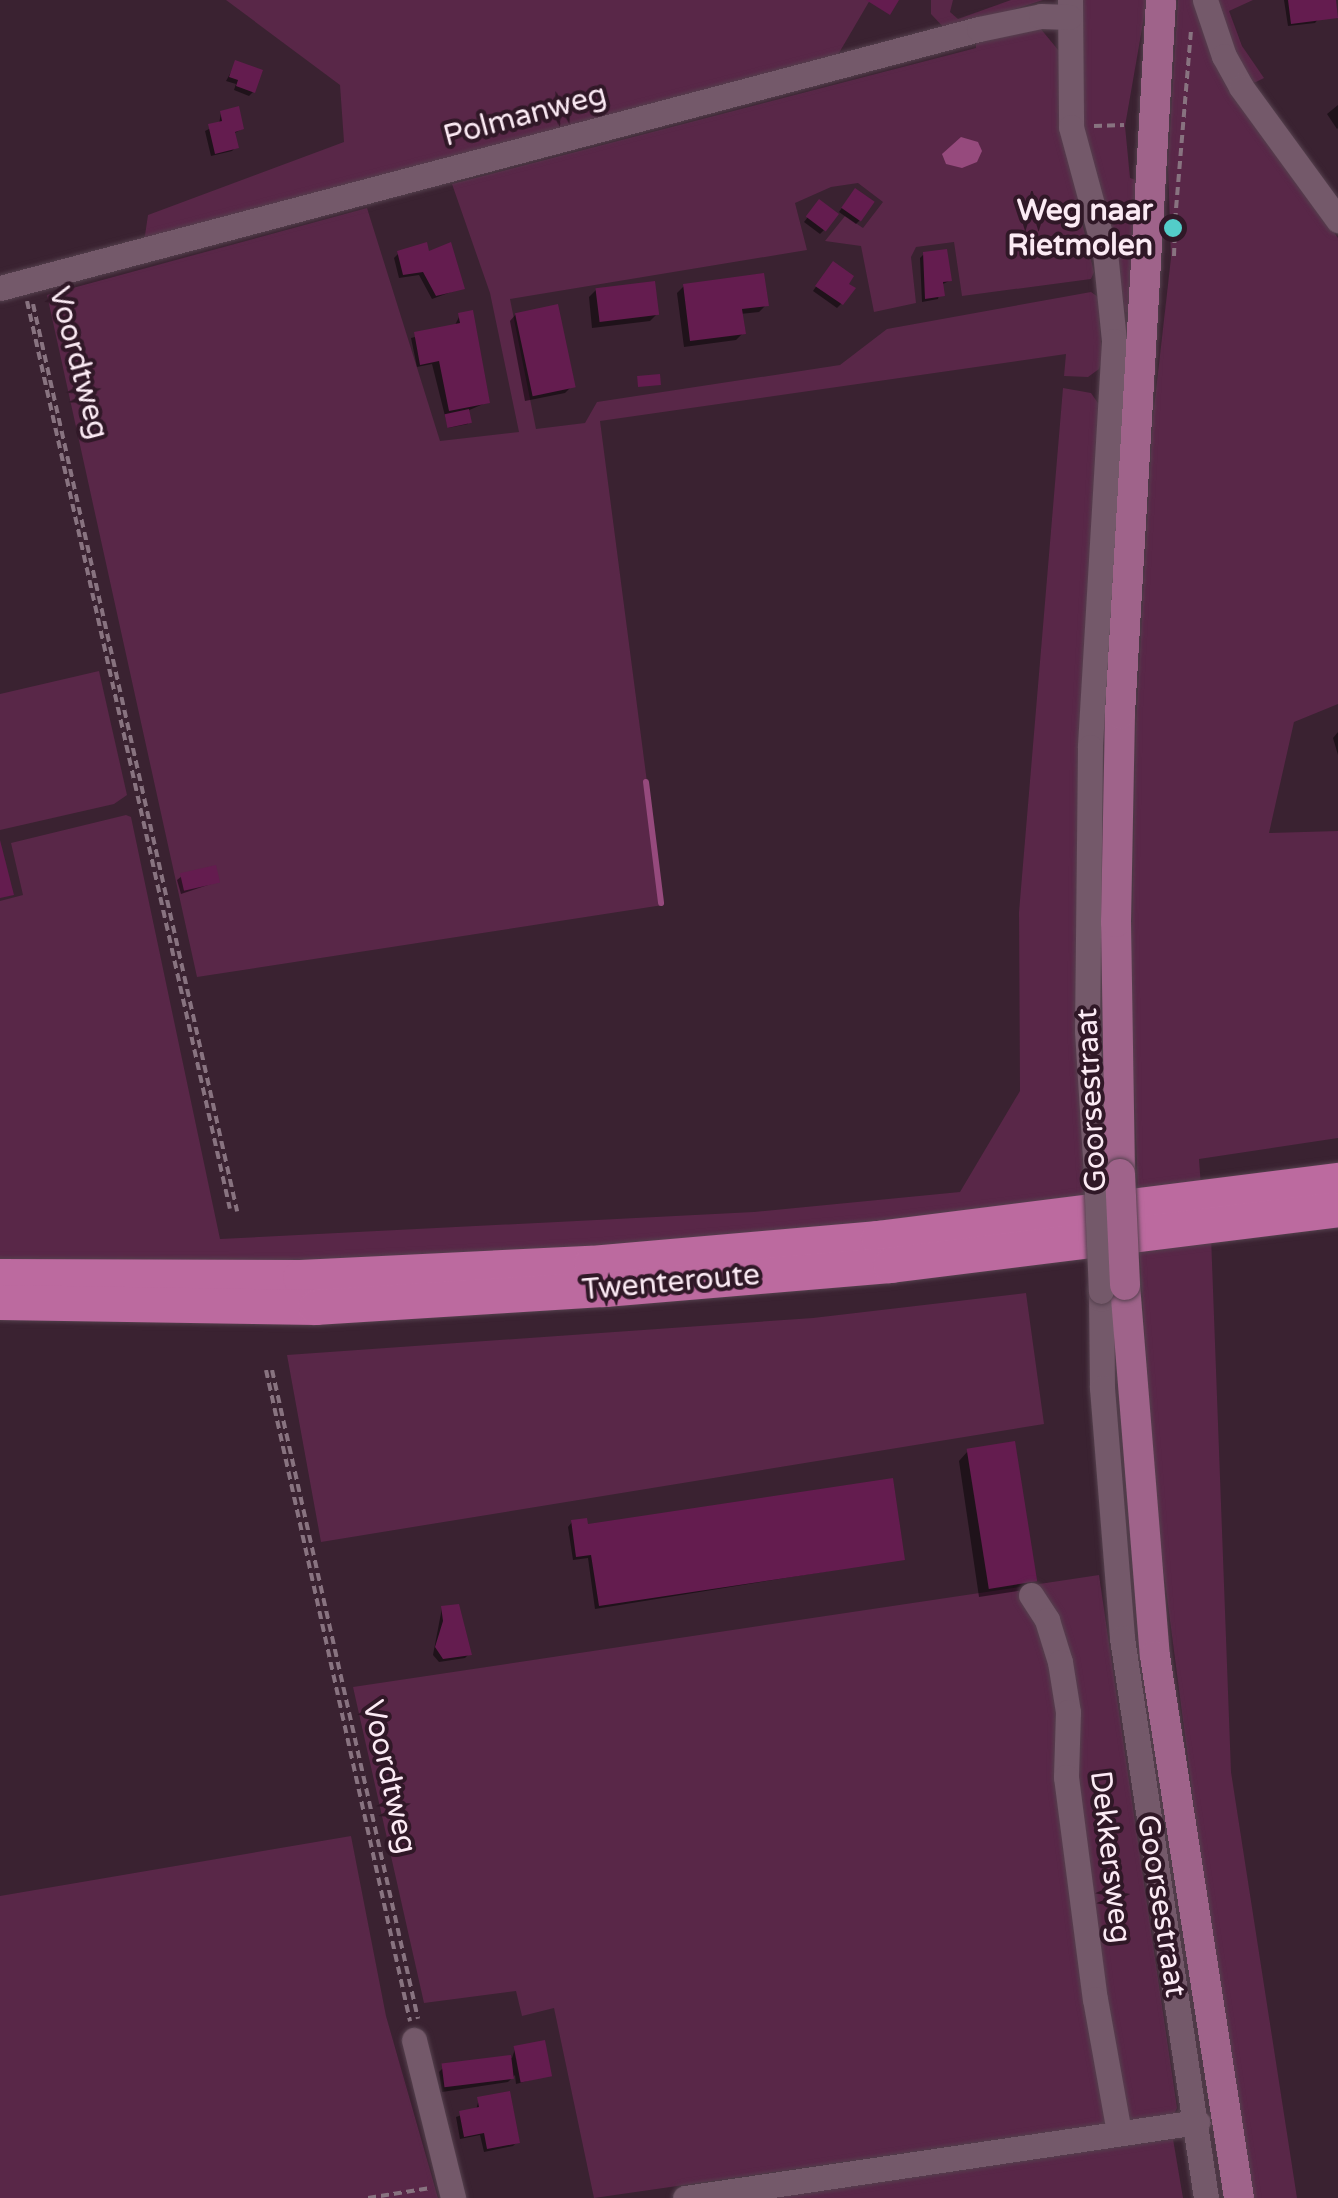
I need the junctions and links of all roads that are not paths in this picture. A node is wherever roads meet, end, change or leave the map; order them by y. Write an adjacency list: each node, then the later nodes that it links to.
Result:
1 (1161, 0): 6 (main road, Goorsestraat)
2 (1205, 0): 4 (street)
3 (1069, 8): 5 (street, Polmanweg); 6 (street, Goorsestraat)
4 (1338, 220)
5 (11, 285)
6 (1108, 1174): 10 (main road, Goorsestraat, bridge)
7 (1338, 1180): 9 (highway, Twenteroute)
8 (1338, 1209): 11 (highway, Twenteroute)
9 (0, 1276)
10 (1113, 1288): 14 (street, Goorsestraat); 19 (main road, Goorsestraat)
11 (0, 1302)
12 (1030, 1595): 15 (street, Dekkersweg)
13 (414, 2040): 16 (street)
14 (1197, 2122): 15 (street); 18 (street, Goorsestraat)
15 (1119, 2132): 17 (street)
16 (452, 2192)
17 (685, 2198)
18 (1206, 2198)
19 (1240, 2198)

